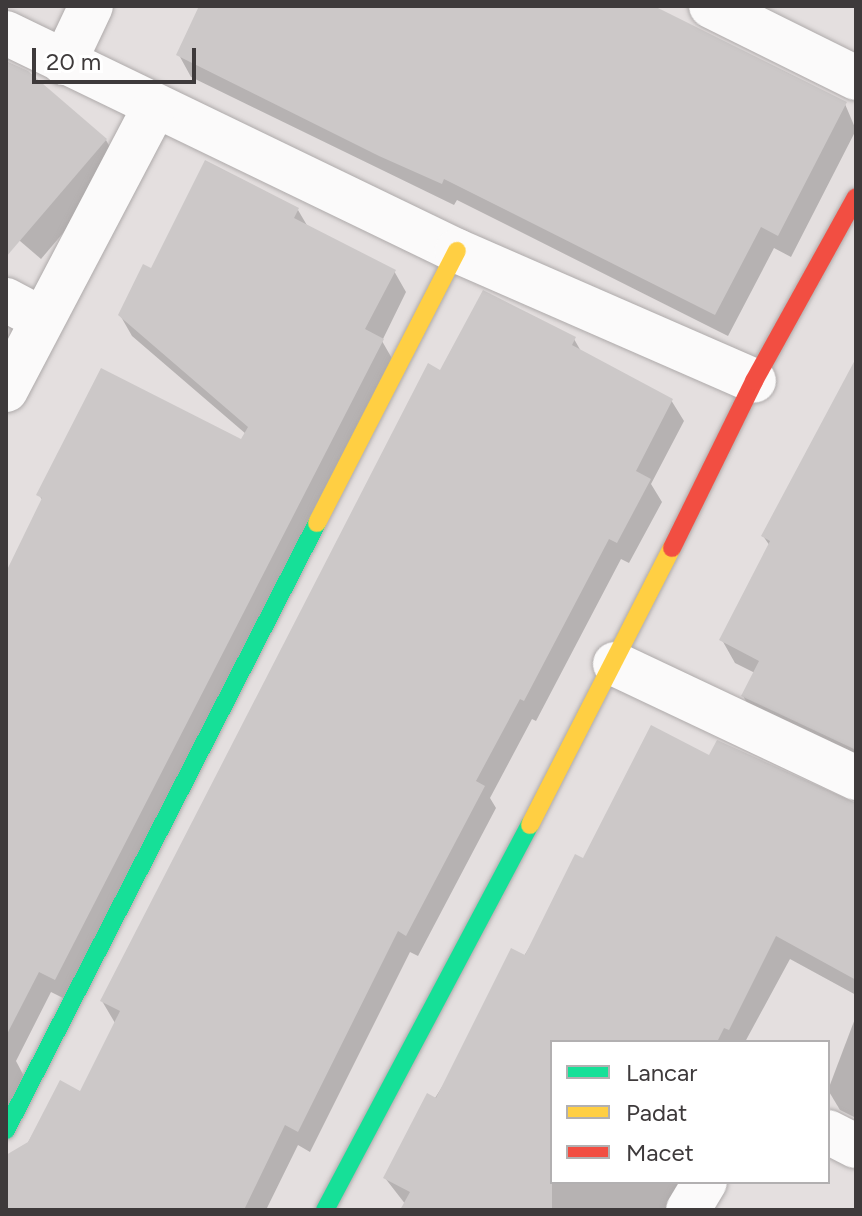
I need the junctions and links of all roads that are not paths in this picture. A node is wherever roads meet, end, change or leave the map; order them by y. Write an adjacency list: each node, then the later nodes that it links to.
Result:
1 (91, 6): 4 (street)
2 (711, 6): 5 (street)
3 (6, 33): 4 (street)
4 (64, 63): 6 (street)
5 (856, 78)
6 (154, 108): 8 (street); 9 (street)
7 (856, 197): 10 (street)
8 (457, 251): 10 (street); 14 (street)
9 (24, 310): 11 (street)
10 (754, 381): 12 (street)
11 (6, 390)
12 (615, 664): 13 (street); 18 (street)
13 (856, 778)
14 (6, 1130)
15 (830, 1133): 16 (street)
16 (856, 1146)
17 (704, 1184): 19 (street)
18 (325, 1210)
19 (688, 1210)

